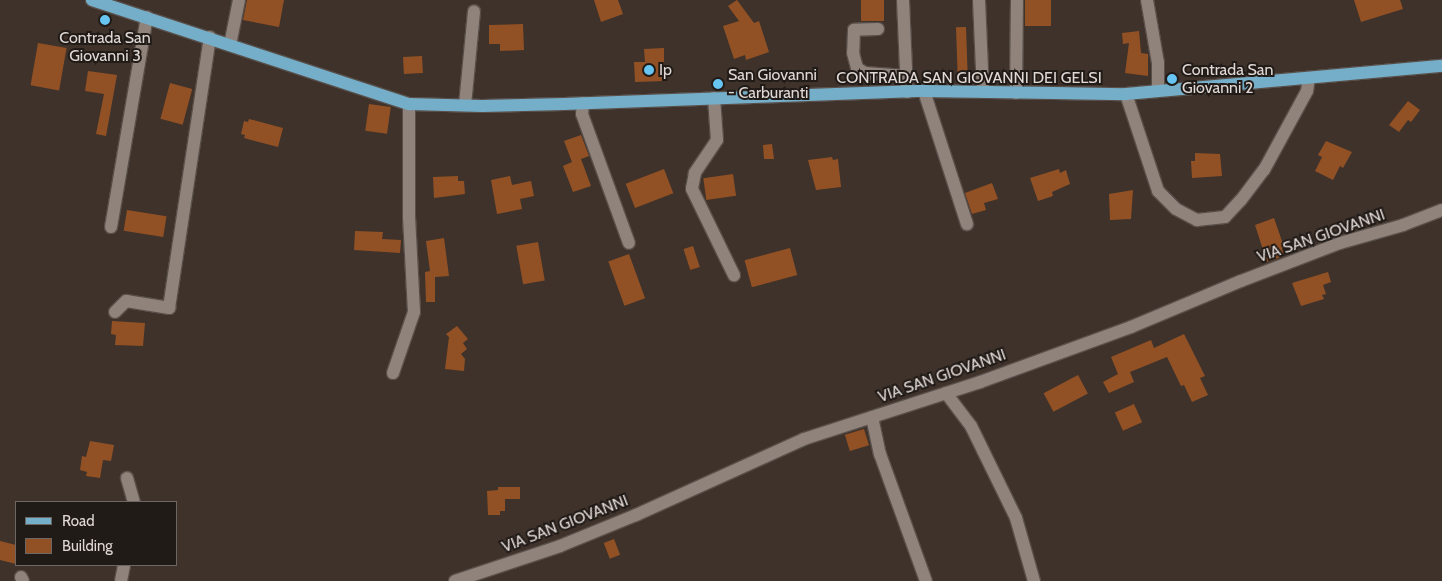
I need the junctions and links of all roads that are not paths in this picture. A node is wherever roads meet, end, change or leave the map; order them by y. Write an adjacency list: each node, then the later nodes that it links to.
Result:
1 (92, 0): 8 (main road, CONTRADA SAN GIOVANNI DEI GELSI)
2 (239, 0): 11 (street)
3 (903, 0): 13 (street)
4 (979, 0): 17 (street)
5 (1017, 0): 19 (street)
6 (1147, 0): 18 (street)
7 (474, 11): 24 (street)
8 (147, 17): 10 (main road, CONTRADA SAN GIOVANNI DEI GELSI); 27 (street)
9 (878, 29): 13 (street)
10 (210, 38): 11 (main road, CONTRADA SAN GIOVANNI DEI GELSI); 30 (street)
11 (230, 45): 23 (main road, CONTRADA SAN GIOVANNI DEI GELSI)
12 (1442, 66): 14 (main road, CONTRADA SAN GIOVANNI DEI GELSI)
13 (906, 76): 15 (street)
14 (1309, 79): 18 (main road, CONTRADA SAN GIOVANNI DEI GELSI); 20 (street)
15 (907, 92): 16 (main road, CONTRADA SAN GIOVANNI DEI GELSI); 21 (main road, CONTRADA SAN GIOVANNI DEI GELSI)
16 (924, 92): 17 (main road, CONTRADA SAN GIOVANNI DEI GELSI); 26 (street)
17 (983, 92): 19 (main road, CONTRADA SAN GIOVANNI DEI GELSI)
18 (1158, 92): 20 (main road, CONTRADA SAN GIOVANNI DEI GELSI)
19 (1016, 94): 20 (main road, CONTRADA SAN GIOVANNI DEI GELSI)
20 (1126, 94)
21 (714, 98): 22 (main road, CONTRADA SAN GIOVANNI DEI GELSI); 29 (street)
22 (583, 103): 24 (main road, CONTRADA SAN GIOVANNI DEI GELSI); 28 (street)
23 (409, 104): 24 (main road, CONTRADA SAN GIOVANNI DEI GELSI); 31 (street)
24 (465, 105)
25 (1442, 210): 32 (street, VIA SAN GIOVANNI)
26 (967, 224)
27 (112, 228)
28 (629, 243)
29 (734, 275)
30 (115, 312)
31 (393, 373)
32 (946, 393): 33 (street, VIA SAN GIOVANNI); 41 (street)
33 (872, 417): 37 (street, VIA SAN GIOVANNI); 40 (street)
34 (127, 478): 35 (street)
35 (134, 501)
36 (124, 566): 38 (street)
37 (470, 579): 39 (street, VIA SAN GIOVANNI)
38 (122, 581)
39 (455, 581)
40 (926, 581)
41 (1034, 581)

